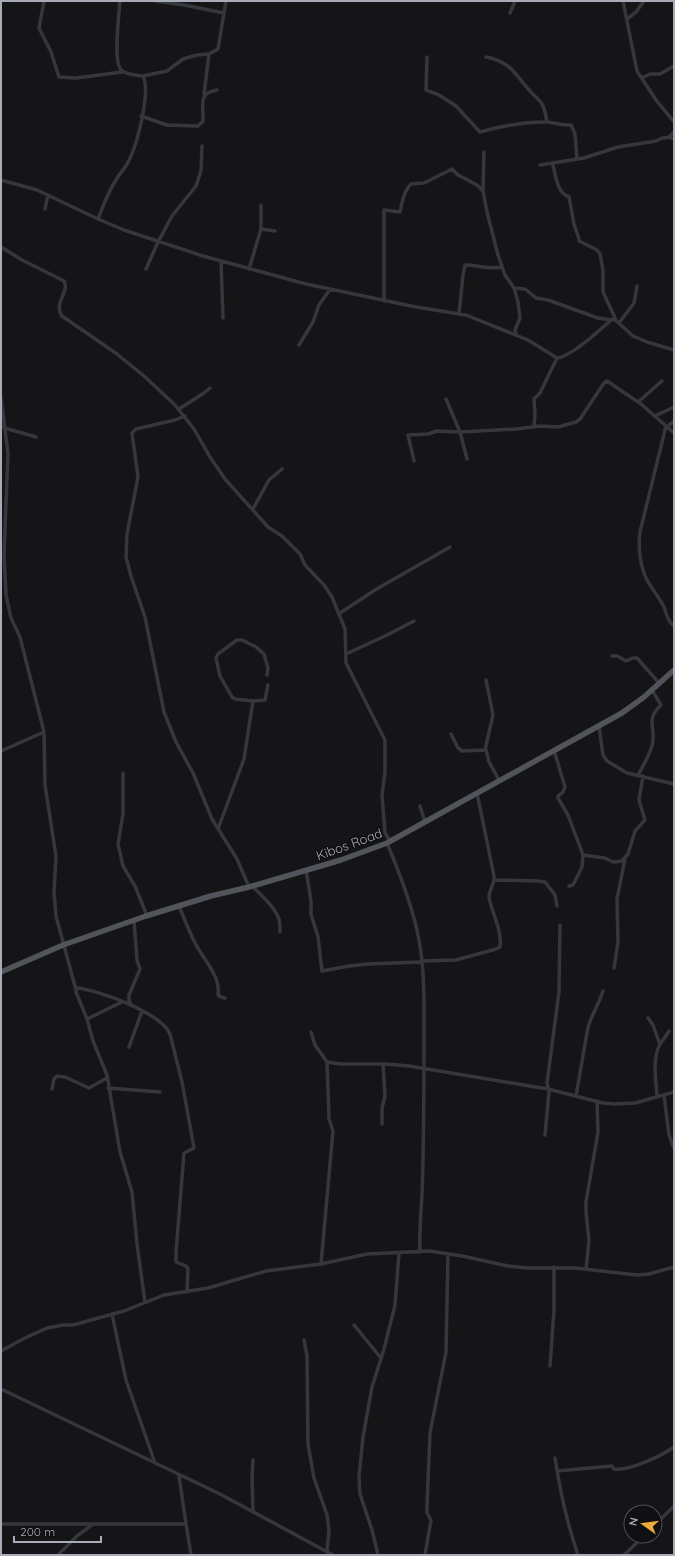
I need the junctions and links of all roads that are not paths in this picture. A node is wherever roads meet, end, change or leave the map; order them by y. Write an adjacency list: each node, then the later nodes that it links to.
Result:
1 (44, 1): 15 (street)
2 (120, 1): 15 (street)
3 (155, 1): 8 (street)
4 (226, 1): 8 (street)
5 (515, 1): 9 (street)
6 (623, 1): 10 (street)
7 (644, 1): 10 (street)
8 (224, 13): 11 (street)
9 (510, 13)
10 (627, 19): 17 (street)
11 (209, 54): 16 (street); 19 (street)
12 (427, 57): 21 (street)
13 (486, 57): 21 (street)
14 (674, 66): 17 (street)
15 (122, 72): 16 (street)
16 (142, 76): 20 (street)
17 (640, 77): 22 (street)
18 (217, 90): 19 (street)
19 (204, 96): 20 (street)
20 (141, 116): 36 (street)
21 (547, 122): 28 (street)
22 (674, 122)
23 (674, 132): 24 (street)
24 (669, 137): 25 (street); 28 (street)
25 (674, 139)
26 (202, 146): 39 (street)
27 (484, 152): 32 (street)
28 (577, 159): 29 (street)
29 (554, 163): 30 (street); 52 (street)
30 (540, 165)
31 (1, 180): 33 (street)
32 (483, 191): 42 (street); 48 (street)
33 (48, 195): 35 (street); 36 (street)
34 (260, 205): 37 (street)
35 (45, 209)
36 (98, 219): 39 (street)
37 (261, 229): 38 (street); 44 (street)
38 (275, 231)
39 (158, 242): 41 (street); 43 (street)
40 (1, 248): 64 (street)
41 (221, 261): 44 (street); 50 (street)
42 (502, 267): 46 (street); 49 (street)
43 (146, 269)
44 (249, 269): 47 (street)
45 (637, 286): 53 (street)
46 (514, 288): 51 (street); 54 (street)
47 (330, 289): 48 (street); 55 (street)
48 (384, 301): 49 (street)
49 (459, 314): 54 (street)
50 (223, 318)
51 (611, 320): 52 (street); 57 (street)
52 (616, 320): 53 (street)
53 (619, 323): 56 (street)
54 (516, 334): 57 (street)
55 (299, 345)
56 (674, 350)
57 (557, 358): 69 (street)
58 (662, 381): 62 (street)
59 (210, 388): 64 (street)
60 (1, 398): 70 (street)
61 (446, 399): 71 (street)
62 (638, 402): 66 (street); 69 (street)
63 (674, 407): 66 (street)
64 (179, 409): 65 (street)
65 (185, 416): 77 (street); 105 (street)
66 (656, 416): 68 (street)
67 (674, 421): 68 (street)
68 (667, 426): 72 (street); 81 (street)
69 (534, 427): 71 (street)
70 (3, 428): 73 (street); 92 (street)
71 (460, 432): 74 (street); 75 (street)
72 (674, 433)
73 (36, 437)
74 (467, 459)
75 (414, 461)
76 (282, 469): 77 (street)
77 (253, 509): 79 (street)
78 (450, 547): 79 (street)
79 (340, 613): 82 (street)
80 (414, 620): 82 (street)
81 (674, 626)
82 (346, 654): 106 (street)
83 (612, 656): 87 (street)
84 (674, 670): 87 (main road, Kibos Road)
85 (267, 675): 90 (street)
86 (486, 680): 94 (street)
87 (660, 683): 89 (main road, Kibos Road)
88 (268, 685): 90 (street)
89 (652, 690): 91 (main road, Kibos Road); 98 (street)
90 (253, 701): 105 (street)
91 (599, 726): 95 (main road, Kibos Road); 98 (street)
92 (44, 732): 96 (street); 119 (street)
93 (451, 734): 94 (street)
94 (485, 750): 100 (street)
95 (554, 750): 100 (main road, Kibos Road); 107 (street)
96 (1, 751)
97 (123, 772): 115 (street)
98 (638, 775): 99 (street)
99 (643, 776): 101 (street); 108 (street)
100 (499, 780): 102 (main road, Kibos Road)
101 (674, 784)
102 (477, 792): 104 (main road, Kibos Road); 110 (street)
103 (420, 806): 104 (street)
104 (425, 822): 106 (main road, Kibos Road)
105 (218, 829): 111 (street)
106 (388, 842): 109 (main road, Kibos Road); 120 (street)
107 (583, 855): 108 (street); 112 (street)
108 (625, 859): 121 (street)
109 (306, 870): 111 (main road, Kibos Road); 120 (street)
110 (494, 880): 114 (street); 120 (street)
111 (251, 886): 113 (main road, Kibos Road); 118 (street)
112 (569, 886)
113 (179, 906): 115 (main road, Kibos Road); 125 (street)
114 (557, 906)
115 (147, 916): 116 (main road, Kibos Road)
116 (134, 921): 119 (main road, Kibos Road); 127 (street)
117 (560, 925): 141 (street)
118 (280, 932)
119 (63, 944): 122 (main road, Kibos Road); 123 (street)
120 (421, 961): 137 (street)
121 (614, 968)
122 (1, 972)
123 (76, 990): 126 (street); 130 (street)
124 (603, 991): 145 (street)
125 (225, 998)
126 (122, 1001): 127 (street); 130 (street)
127 (131, 1004): 128 (street)
128 (142, 1011): 134 (street); 158 (street)
129 (648, 1018): 133 (street)
130 (87, 1019): 138 (street)
131 (669, 1031): 133 (street)
132 (311, 1032): 135 (street)
133 (660, 1045): 146 (street)
134 (128, 1047)
135 (327, 1062): 136 (street); 154 (street)
136 (383, 1064): 137 (street); 148 (street)
137 (424, 1070): 141 (street); 152 (street)
138 (107, 1078): 139 (street); 140 (street)
139 (52, 1088)
140 (108, 1088): 142 (street); 159 (street)
141 (548, 1088): 145 (street); 149 (street)
142 (160, 1092)
143 (674, 1092): 144 (street)
144 (664, 1095): 146 (street); 150 (street)
145 (576, 1096): 147 (street)
146 (658, 1096): 147 (street)
147 (597, 1101): 157 (street)
148 (382, 1124)
149 (545, 1135)
150 (674, 1148)
151 (399, 1252): 152 (street); 154 (street); 164 (street)
152 (420, 1252): 153 (street)
153 (448, 1254): 155 (street); 185 (street)
154 (321, 1264): 158 (street)
155 (554, 1267): 157 (street); 165 (street)
156 (674, 1267): 157 (street)
157 (586, 1269)
158 (187, 1292): 159 (street)
159 (145, 1302): 160 (street)
160 (112, 1314): 163 (street); 170 (street)
161 (354, 1325): 164 (street)
162 (304, 1340): 180 (street)
163 (1, 1351)
164 (381, 1358): 184 (street)
165 (550, 1366)
166 (1, 1389): 170 (street)
167 (674, 1447): 171 (street)
168 (555, 1458): 171 (street)
169 (253, 1460): 174 (street)
170 (156, 1464): 172 (street)
171 (557, 1471): 186 (street)
172 (180, 1476): 174 (street); 178 (street)
173 (674, 1506): 175 (street)
174 (254, 1511): 180 (street)
175 (663, 1517)
176 (1, 1524): 177 (street)
177 (93, 1524): 178 (street); 181 (street)
178 (186, 1524): 182 (street)
179 (636, 1544): 187 (street)
180 (327, 1551): 183 (street)
181 (58, 1555)
182 (191, 1555)
183 (333, 1555)
184 (378, 1555)
185 (424, 1555)
186 (578, 1555)
187 (624, 1555)

